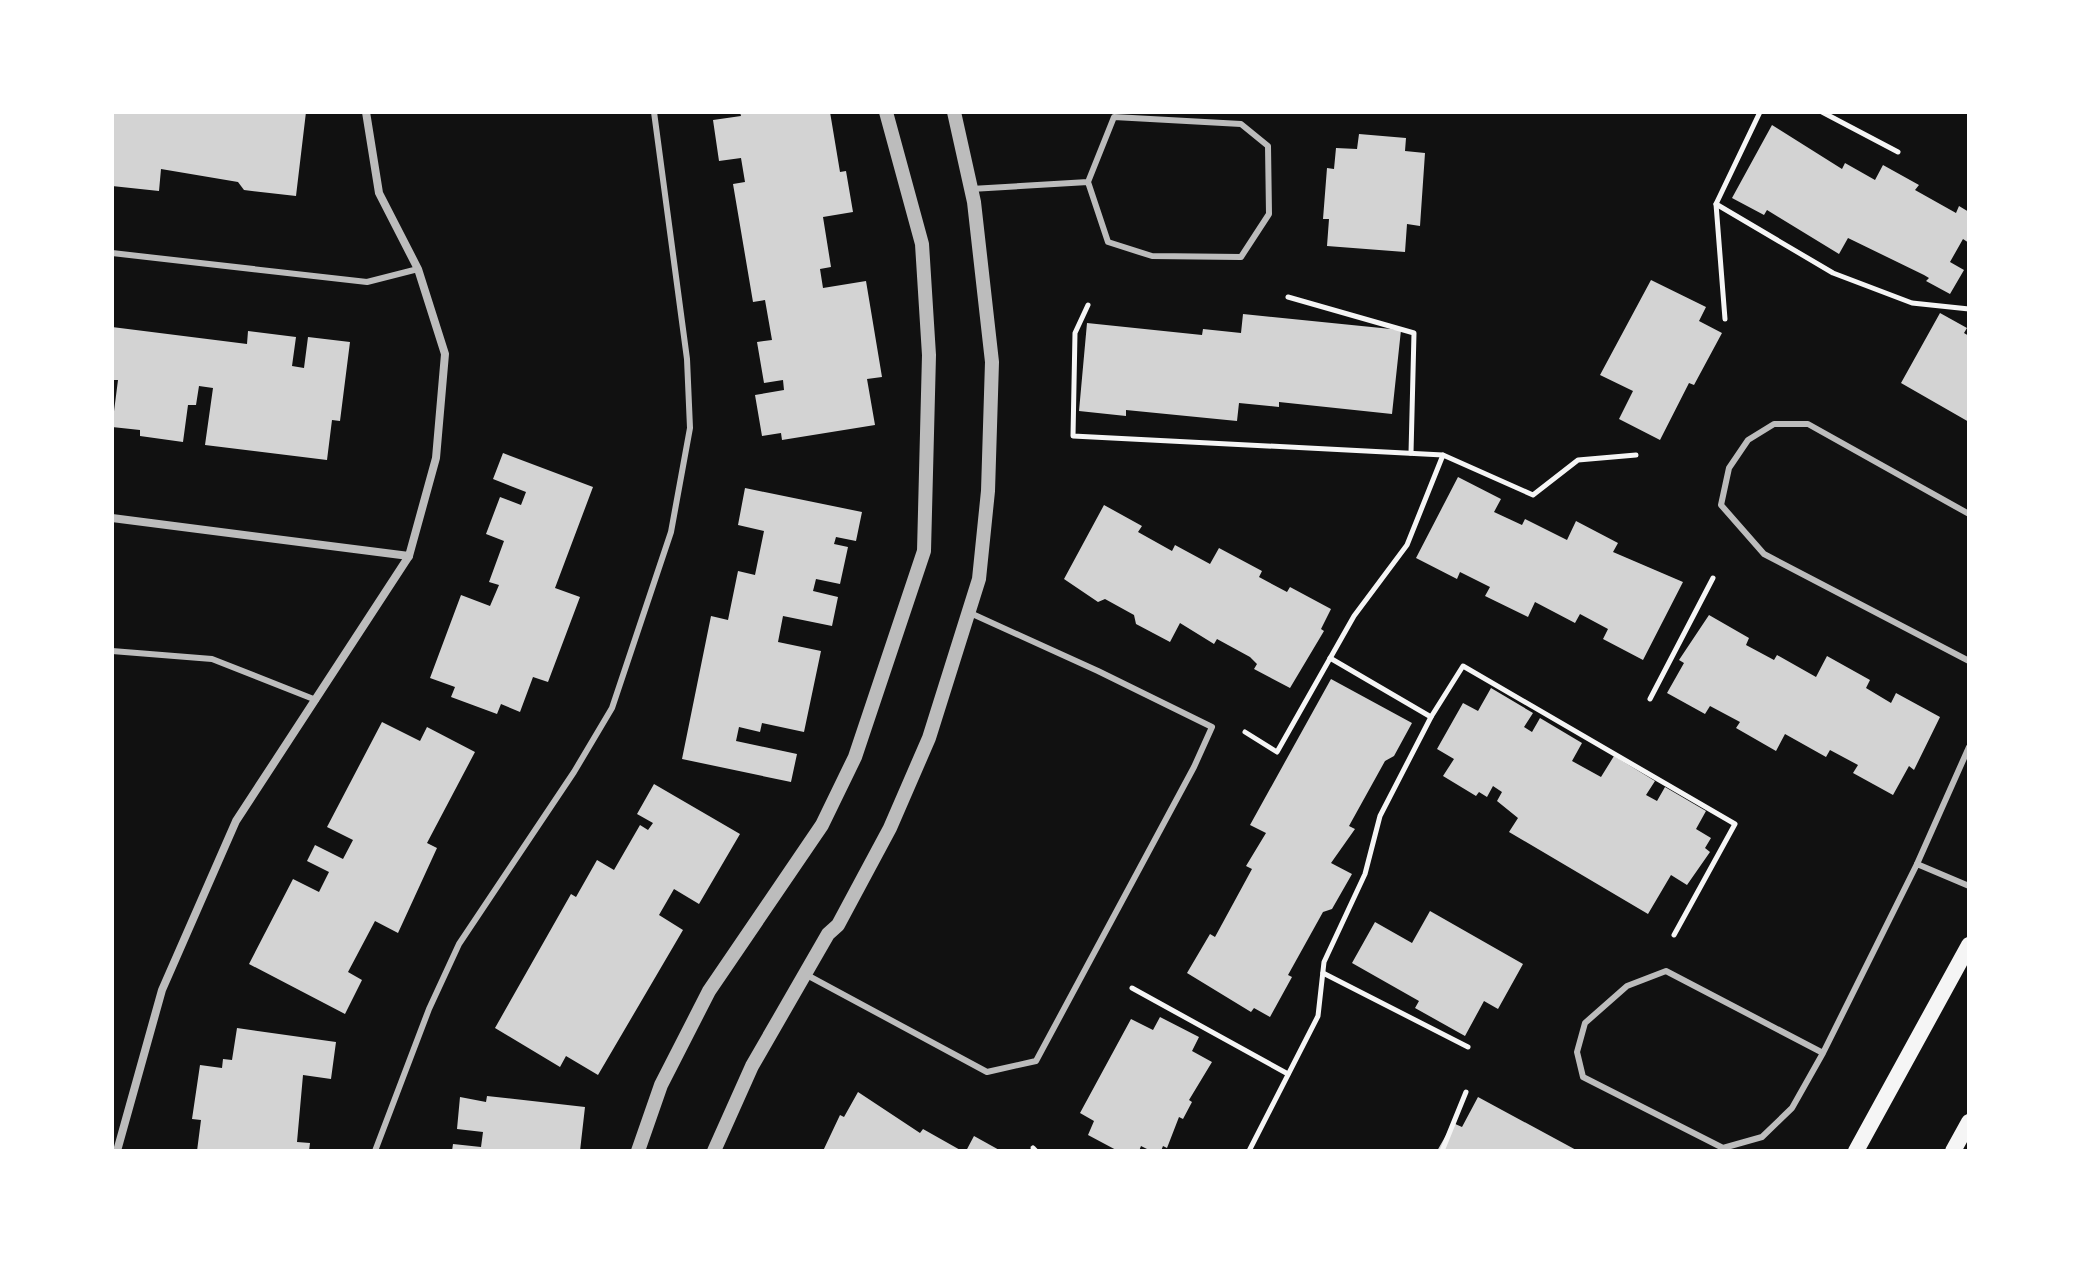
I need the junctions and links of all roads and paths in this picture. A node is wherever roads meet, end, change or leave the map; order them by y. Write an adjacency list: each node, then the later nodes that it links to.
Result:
1 (366, 112): 12 (street)
2 (654, 112): 46 (lane)
3 (886, 112): 47 (street)
4 (954, 112): 9 (street)
5 (1760, 112): 10 (path)
6 (1822, 112): 7 (path)
7 (1898, 152)
8 (1088, 182): 8 (lane); 9 (lane)
9 (971, 189): 24 (street)
10 (1716, 204): 15 (path); 16 (path)
11 (112, 253): 12 (lane)
12 (418, 269): 22 (street)
13 (1288, 297): 17 (path)
14 (1088, 305): 17 (path)
15 (1969, 309)
16 (1725, 319)
17 (1411, 453): 18 (path)
18 (1443, 455): 19 (path); 26 (path)
19 (1636, 455)
20 (1969, 514): 27 (lane)
21 (112, 518): 22 (street)
22 (409, 556): 29 (street)
23 (1713, 578): 28 (path)
24 (968, 612): 38 (street); 38 (lane)
25 (112, 651): 29 (lane)
26 (1330, 658): 30 (path); 31 (path)
27 (1969, 661)
28 (1650, 699)
29 (316, 700): 45 (street)
30 (1431, 717): 35 (path); 37 (path)
31 (1245, 732)
32 (1969, 747): 33 (lane)
33 (1917, 864): 34 (lane); 41 (lane)
34 (1969, 886)
35 (1674, 935)
36 (1969, 945): 51 (main road)
37 (1323, 973): 40 (path); 42 (path)
38 (805, 974): 48 (street)
39 (1132, 988): 42 (path)
40 (1468, 1047)
41 (1823, 1053): 41 (lane)
42 (1288, 1074): 49 (path)
43 (1466, 1092): 50 (path)
44 (1969, 1122): 52 (main road)
45 (117, 1151)
46 (375, 1151)
47 (638, 1151)
48 (714, 1151)
49 (1249, 1151)
50 (1442, 1151)
51 (1856, 1151)
52 (1953, 1151)

